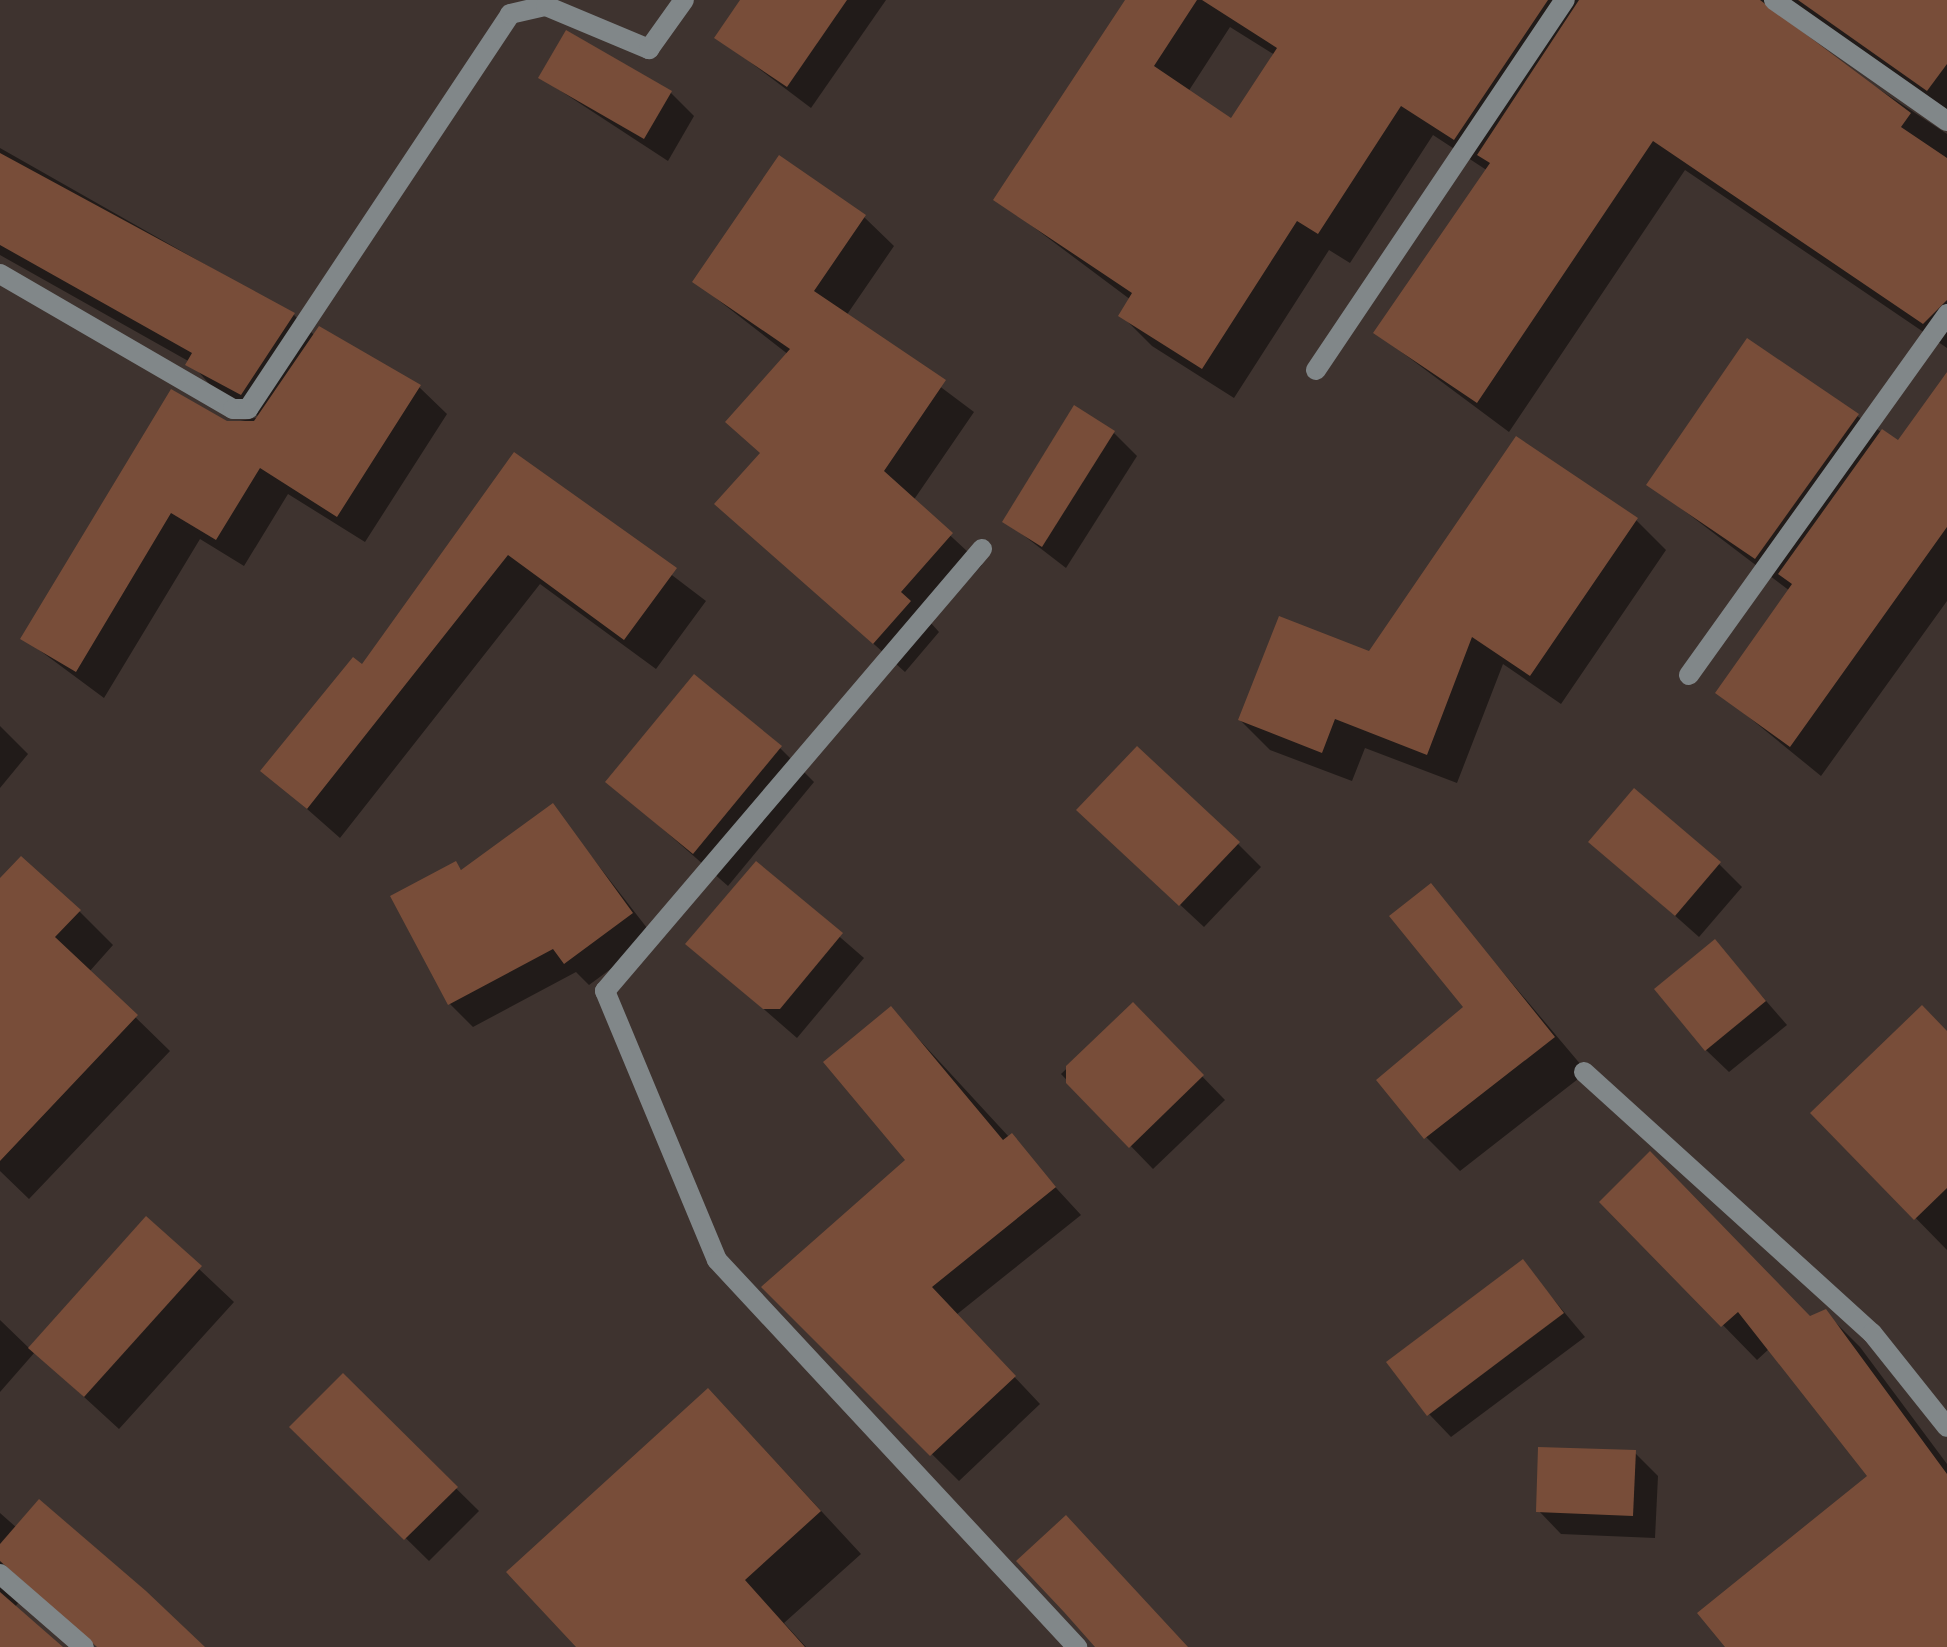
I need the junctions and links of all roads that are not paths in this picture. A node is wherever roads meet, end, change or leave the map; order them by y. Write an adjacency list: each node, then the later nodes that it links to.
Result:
1 (684, 0): 5 (street)
2 (1565, 0): 7 (street)
3 (1774, 0): 4 (street)
4 (1947, 121)
5 (0, 274)
6 (1947, 314): 9 (street)
7 (1316, 370)
8 (982, 549): 14 (street)
9 (1689, 675)
10 (1584, 1072): 11 (street)
11 (1947, 1427)
12 (0, 1574): 13 (street)
13 (84, 1647)
14 (1077, 1647)

